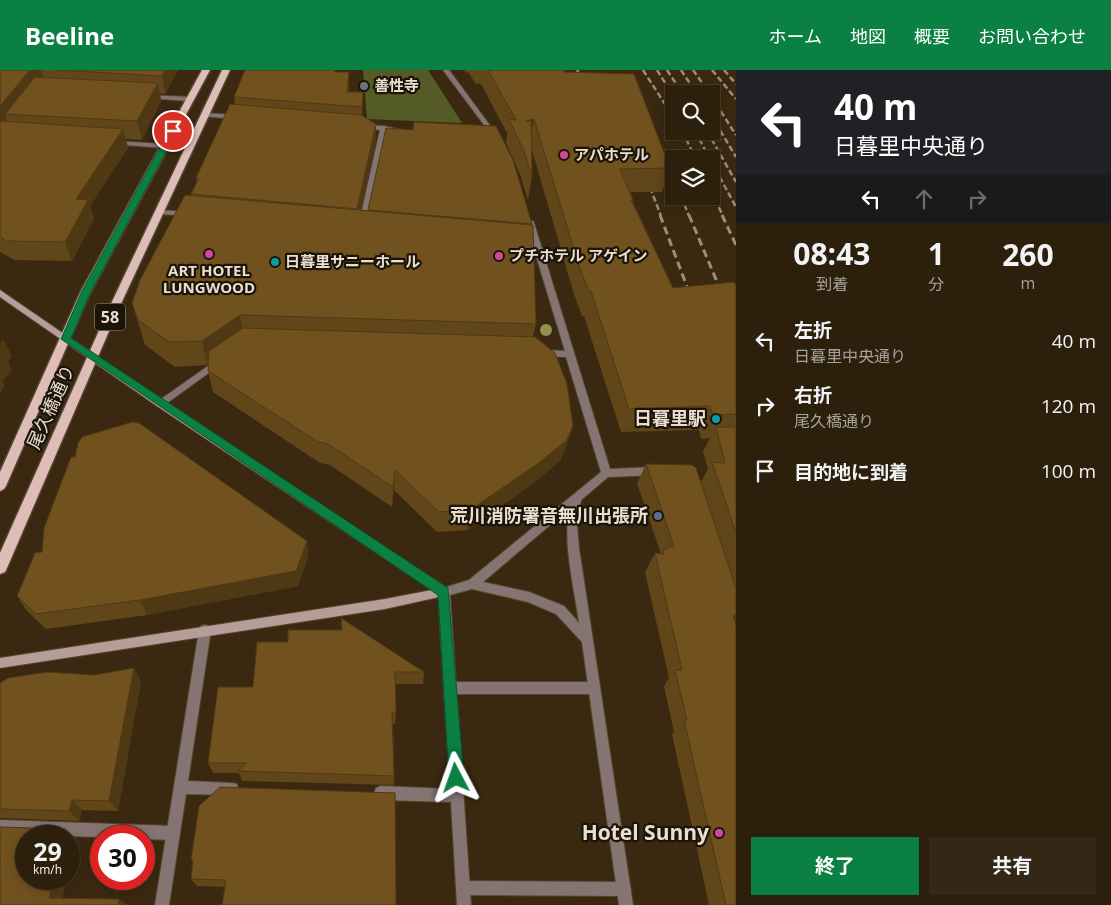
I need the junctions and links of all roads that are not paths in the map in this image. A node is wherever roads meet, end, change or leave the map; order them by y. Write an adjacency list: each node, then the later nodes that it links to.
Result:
1 (206, 70): 5 (main road, 尾久橋通り / 58)
2 (226, 70): 6 (main road, 尾久橋通り / 58)
3 (446, 70): 12 (street)
4 (143, 97): 5 (street)
5 (190, 99): 15 (main road, 尾久橋通り / 58)
6 (203, 115): 7 (street); 17 (main road, 尾久橋通り / 58)
7 (241, 118)
8 (355, 126): 9 (street)
9 (384, 128): 10 (street); 20 (street)
10 (411, 130)
11 (483, 136): 12 (street)
12 (496, 137): 14 (street)
13 (108, 143): 15 (street)
14 (502, 145)
15 (165, 146): 23 (main road, 尾久橋通り / 58)
16 (526, 211): 25 (street)
17 (160, 212): 18 (street); 27 (main road, 尾久橋通り / 58)
18 (198, 215)
19 (352, 229): 20 (street)
20 (362, 230): 21 (street)
21 (371, 230)
22 (0, 294): 23 (street)
23 (66, 339): 27 (street); 31 (main road, 尾久橋通り / 58)
24 (532, 353): 25 (street)
25 (570, 354): 29 (street)
26 (228, 355): 28 (street)
27 (92, 357): 28 (street); 33 (main road, 尾久橋通り / 58)
28 (160, 404): 35 (street)
29 (606, 473): 30 (street); 32 (street)
30 (670, 473)
31 (0, 486)
32 (576, 499): 34 (street); 37 (street)
33 (0, 568)
34 (472, 584): 35 (street); 37 (street)
35 (444, 592): 36 (street); 39 (street)
36 (205, 630): 38 (street); 41 (street)
37 (586, 638): 40 (street)
38 (0, 663)
39 (451, 688): 40 (street); 44 (street)
40 (593, 688): 48 (street)
41 (181, 787): 42 (street); 46 (street)
42 (250, 789)
43 (368, 793): 44 (street)
44 (457, 796): 47 (street)
45 (0, 827): 46 (street)
46 (173, 833): 49 (street)
47 (463, 888): 48 (street); 50 (street)
48 (624, 889): 51 (street)
49 (162, 905)
50 (464, 905)
51 (626, 905)

